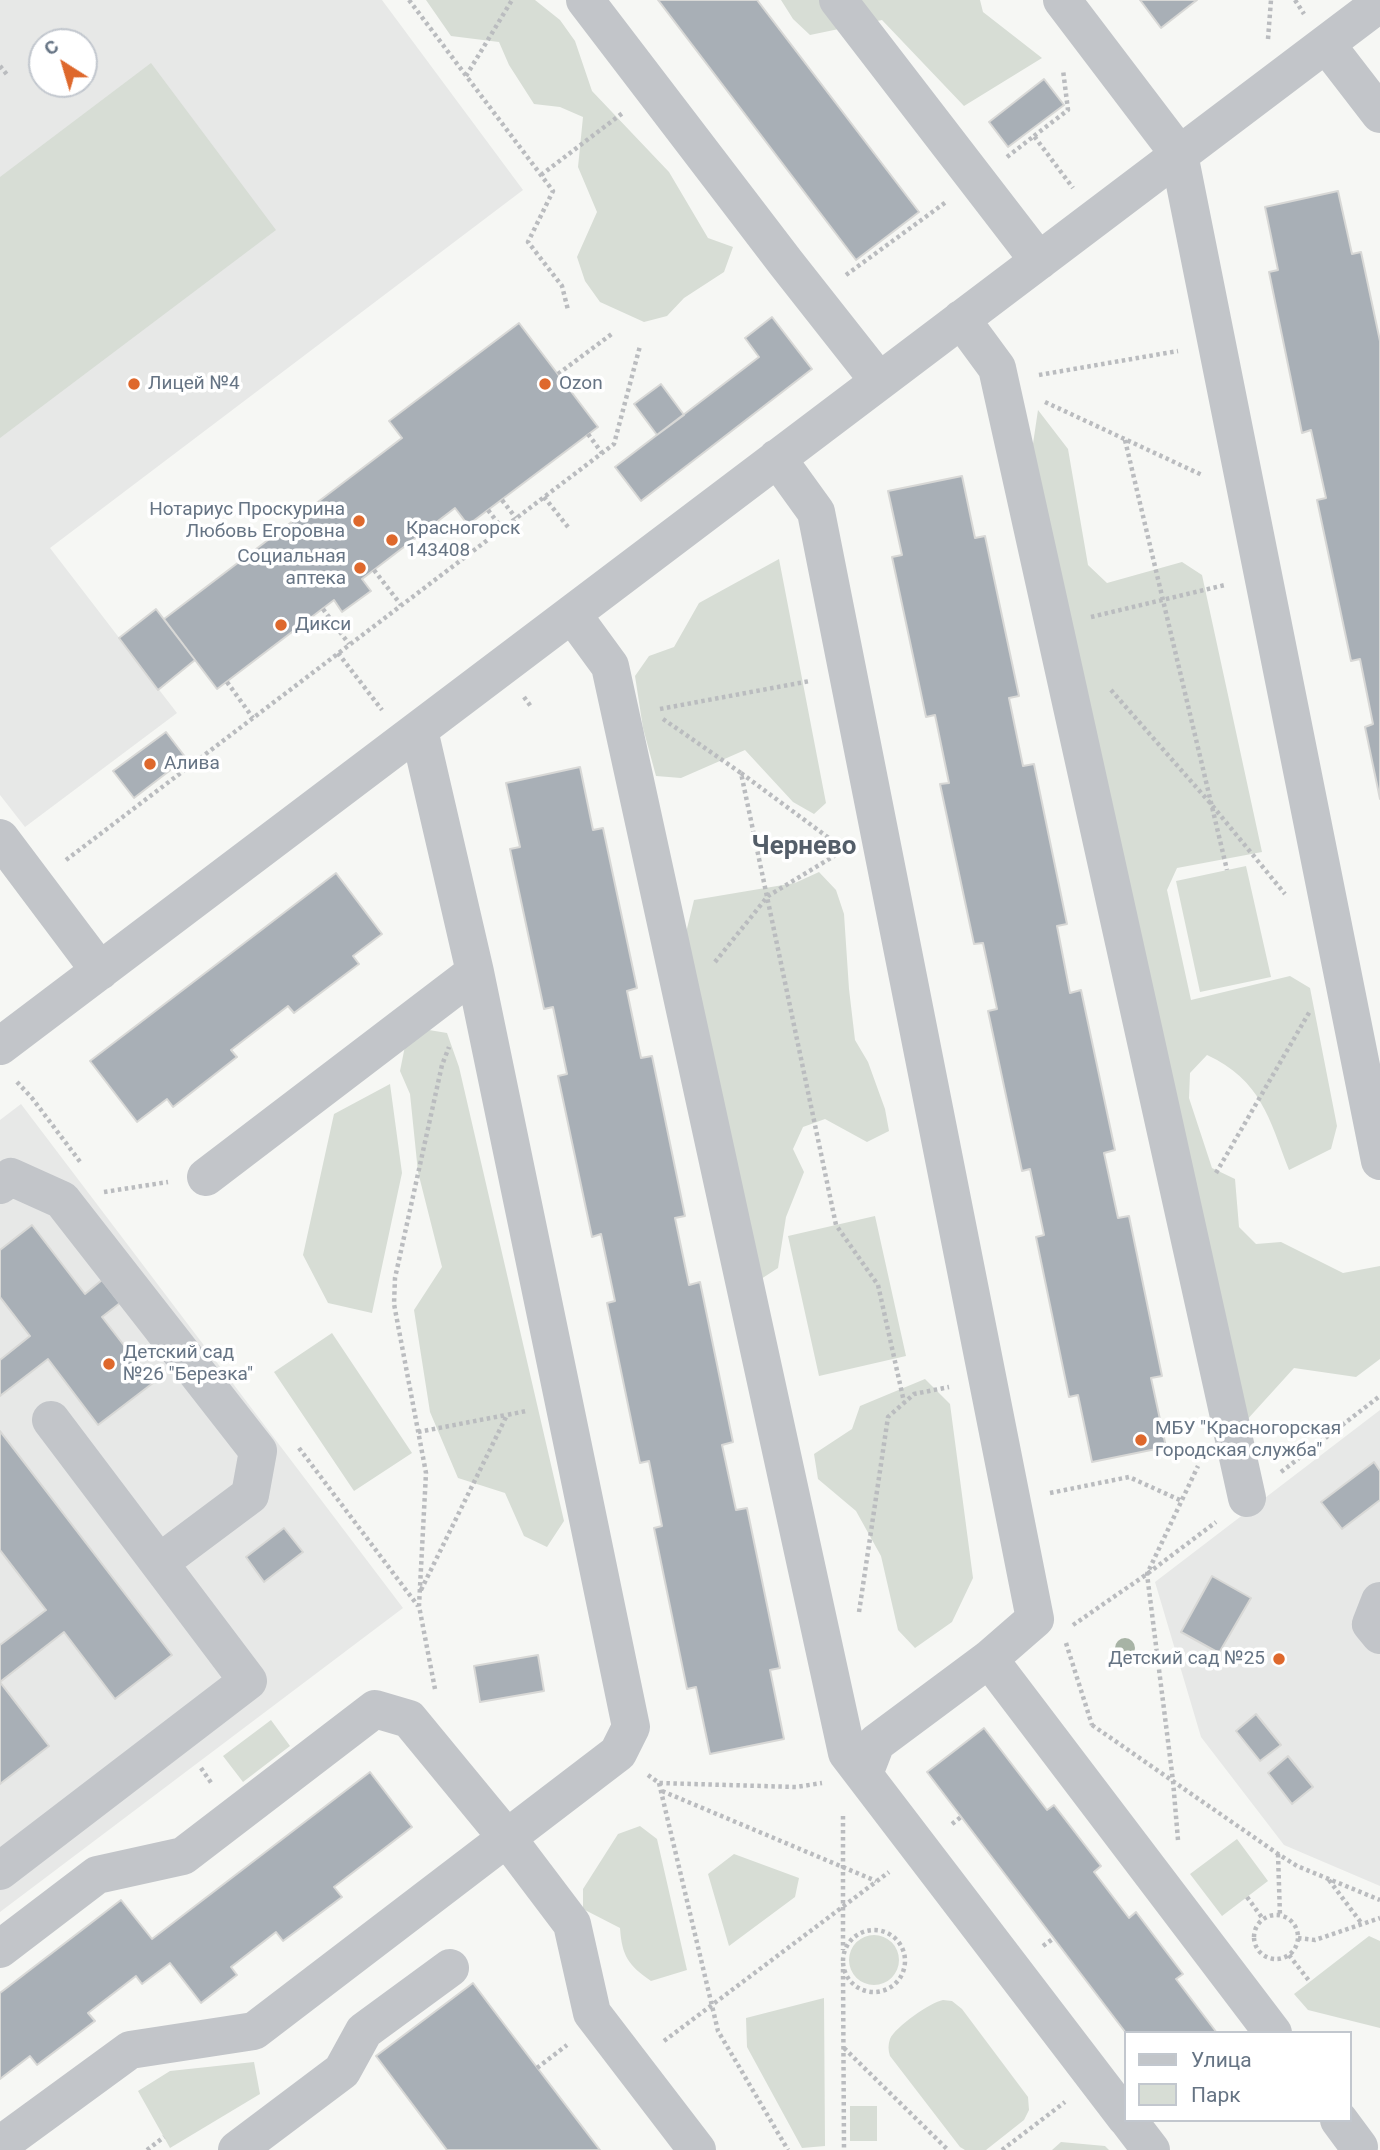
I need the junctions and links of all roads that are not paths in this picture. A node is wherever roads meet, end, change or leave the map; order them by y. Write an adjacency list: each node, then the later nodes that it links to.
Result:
1 (585, 0): 10 (street)
2 (838, 0): 8 (street)
3 (1062, 0): 7 (street)
4 (1380, 3): 5 (street)
5 (1326, 44): 6 (street); 7 (street)
6 (1380, 114)
7 (1179, 154): 8 (street); 18 (street)
8 (1039, 261): 9 (street)
9 (961, 319): 10 (street); 22 (street)
10 (879, 381): 11 (street)
11 (777, 458): 12 (street); 26 (street)
12 (572, 614): 13 (street); 27 (street)
13 (402, 722): 15 (street); 16 (street)
14 (0, 838): 15 (street)
15 (100, 971): 17 (street)
16 (475, 972): 20 (street); 28 (street)
17 (0, 1046)
18 (1380, 1161)
19 (4, 1175): 23 (street)
20 (206, 1177)
21 (51, 1419): 23 (street)
22 (1247, 1498)
23 (159, 1563): 29 (street)
24 (1380, 1601): 25 (street)
25 (1380, 1635)
26 (989, 1659): 27 (street); 32 (street)
27 (853, 1777): 33 (street)
28 (507, 1838): 30 (street); 35 (street); 37 (street)
29 (0, 1871)
30 (0, 1949)
31 (450, 1968): 36 (street)
32 (1271, 2031)
33 (1124, 2115)
34 (1129, 2122): 38 (street)
35 (0, 2145)
36 (237, 2150)
37 (697, 2150)
38 (1151, 2150)

